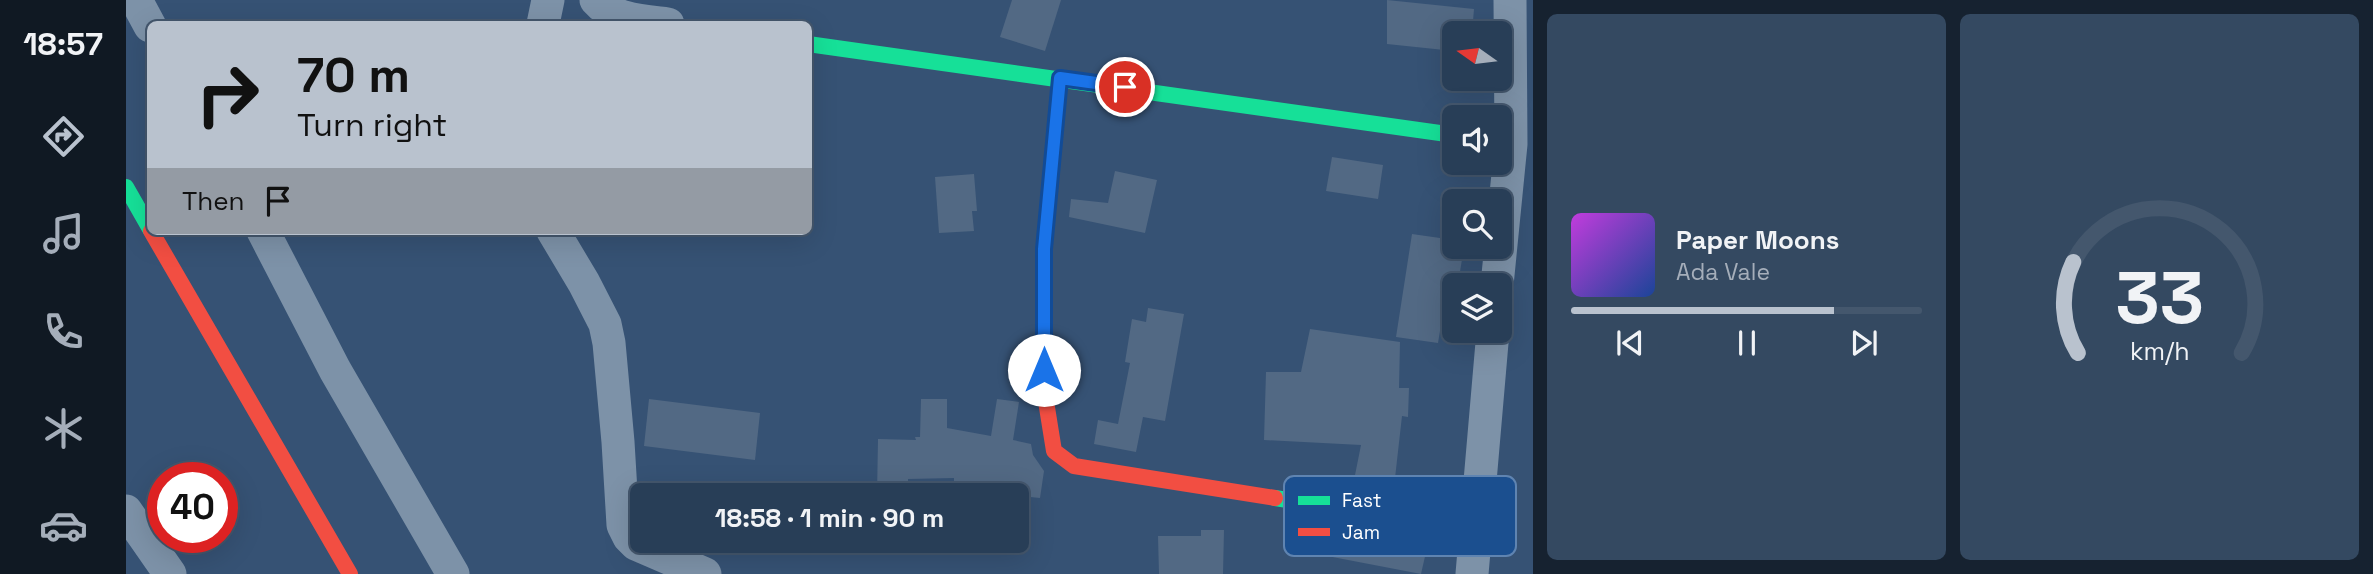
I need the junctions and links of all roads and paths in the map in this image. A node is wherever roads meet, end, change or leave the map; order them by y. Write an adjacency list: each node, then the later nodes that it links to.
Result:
1 (136, 0): 5 (street)
2 (548, 0): 6 (street)
3 (596, 0): 7 (street)
4 (1510, 0): 11 (street)
5 (147, 21)
6 (544, 21)
7 (645, 21)
8 (812, 45): 9 (street)
9 (1060, 78): 10 (street); 20 (street)
10 (1442, 133)
11 (1515, 145): 17 (street)
12 (126, 187): 13 (street)
13 (147, 223)
14 (154, 235): 24 (street)
15 (265, 235): 25 (street)
16 (554, 235): 26 (street)
17 (1499, 273)
18 (1492, 343): 19 (street)
19 (1480, 476)
20 (1284, 500)
21 (129, 520): 23 (street)
22 (1473, 556): 27 (street)
23 (170, 574)
24 (350, 574)
25 (453, 574)
26 (705, 574)
27 (1472, 574)

